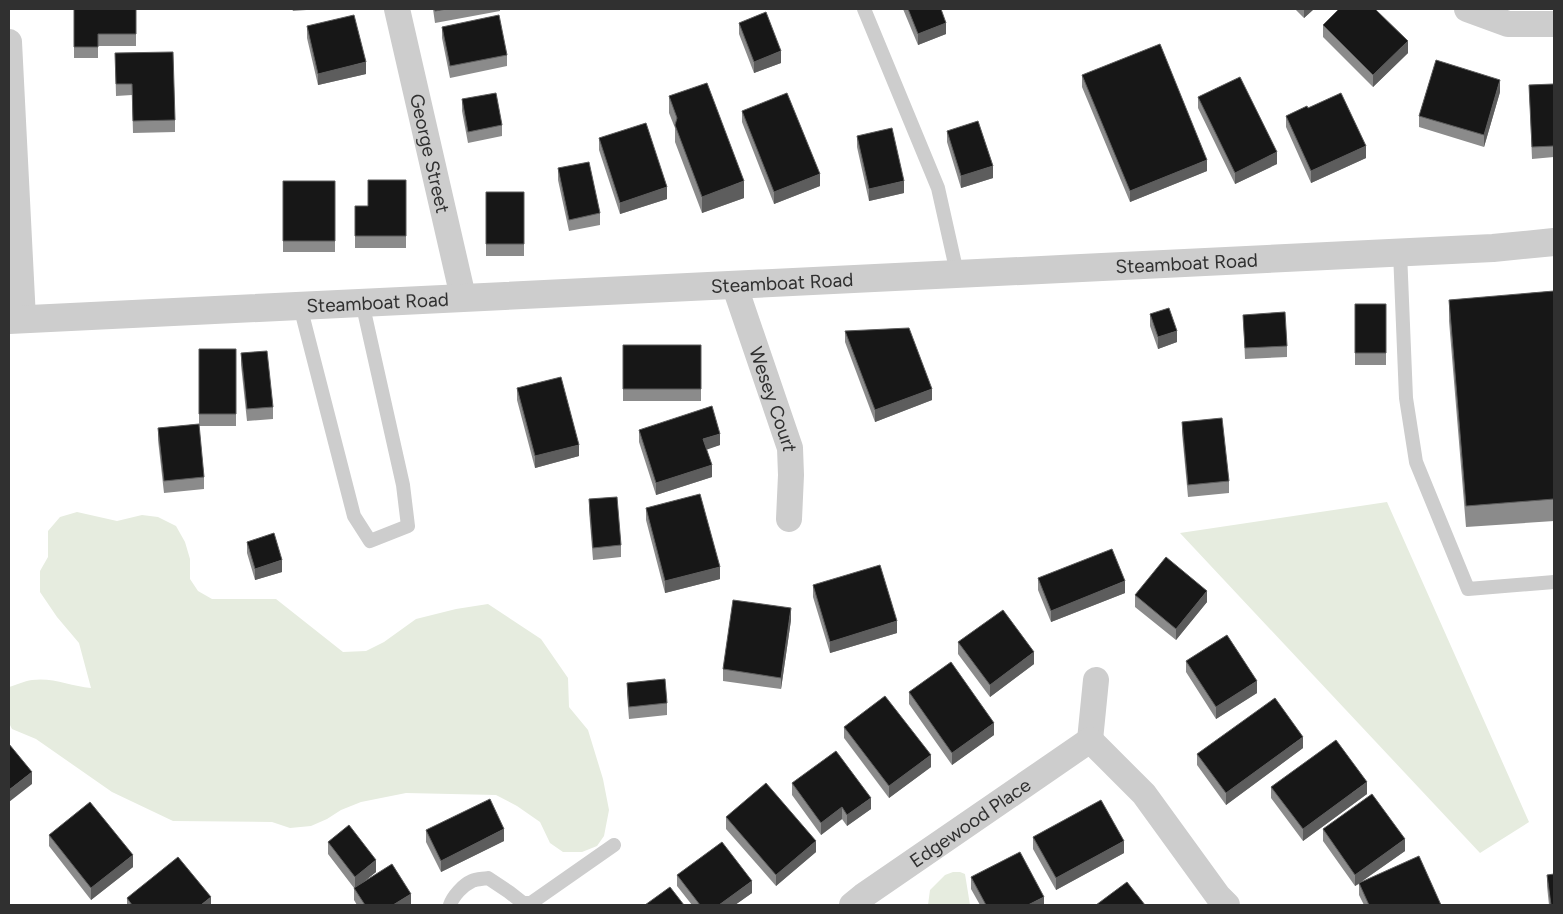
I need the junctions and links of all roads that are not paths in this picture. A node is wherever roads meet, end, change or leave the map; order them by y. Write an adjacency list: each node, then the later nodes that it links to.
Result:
1 (397, 9): 10 (street, George Street)
2 (864, 9): 8 (lane)
3 (1467, 9): 4 (street)
4 (1554, 24)
5 (9, 42): 13 (street)
6 (1554, 242): 7 (street, Steamboat Road)
7 (1400, 252): 8 (street, Steamboat Road); 15 (lane)
8 (957, 273): 9 (street, Steamboat Road)
9 (734, 284): 10 (street, Steamboat Road); 14 (street, Wesey Court)
10 (463, 297): 11 (street, Steamboat Road)
11 (362, 302): 12 (street, Steamboat Road); 12 (lane)
12 (300, 306): 13 (street, Steamboat Road)
13 (16, 320)
14 (789, 518)
15 (1554, 582)
16 (1096, 680): 17 (street)
17 (1090, 740): 20 (street, Edgewood Place); 21 (street)
18 (614, 845): 19 (lane)
19 (450, 905)
20 (852, 905)
21 (1226, 905)

